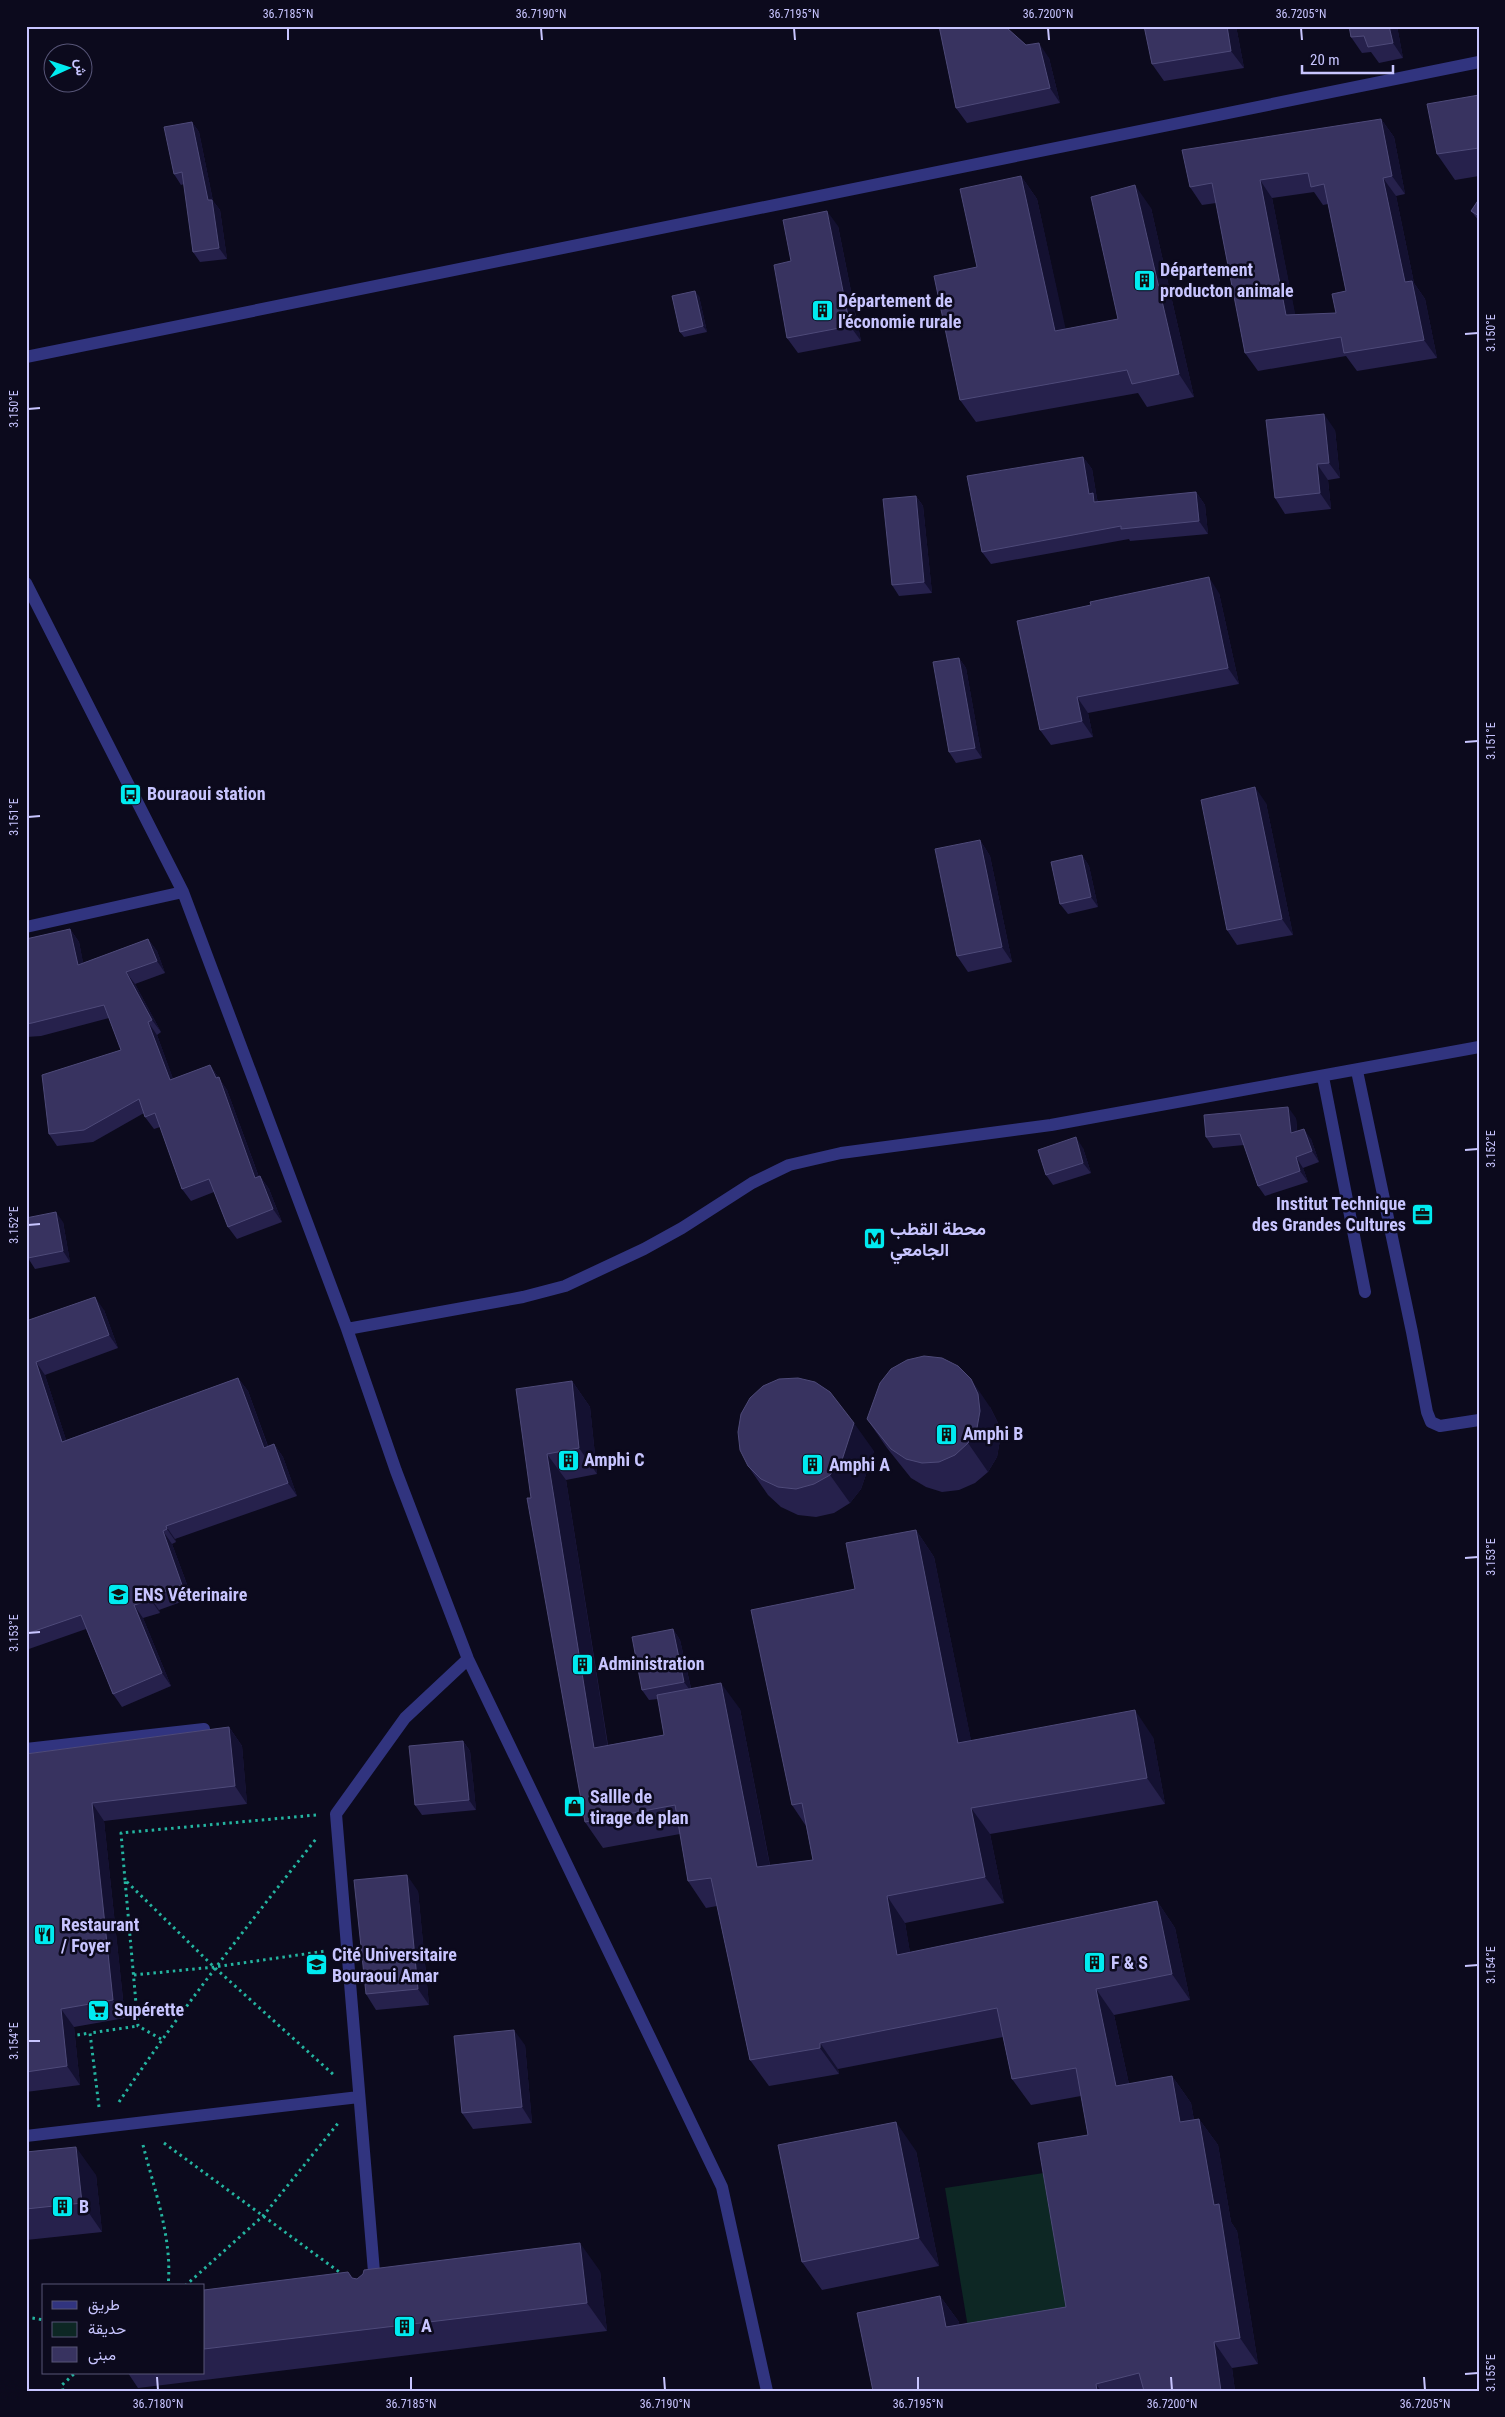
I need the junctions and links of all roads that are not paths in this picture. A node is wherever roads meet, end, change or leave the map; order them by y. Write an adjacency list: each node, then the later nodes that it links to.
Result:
1 (1479, 62): 2 (street)
2 (26, 357)
3 (26, 583): 4 (street)
4 (183, 892): 5 (street); 10 (street)
5 (26, 927)
6 (1479, 1047): 7 (street)
7 (1356, 1070): 8 (street); 11 (street)
8 (1323, 1077): 9 (street); 10 (street)
9 (1365, 1292)
10 (347, 1329): 12 (street)
11 (1479, 1420)
12 (468, 1659): 15 (street); 18 (street)
13 (204, 1729): 14 (street)
14 (26, 1749)
15 (359, 2097): 16 (street); 17 (street)
16 (26, 2136)
17 (376, 2299)
18 (766, 2391)

